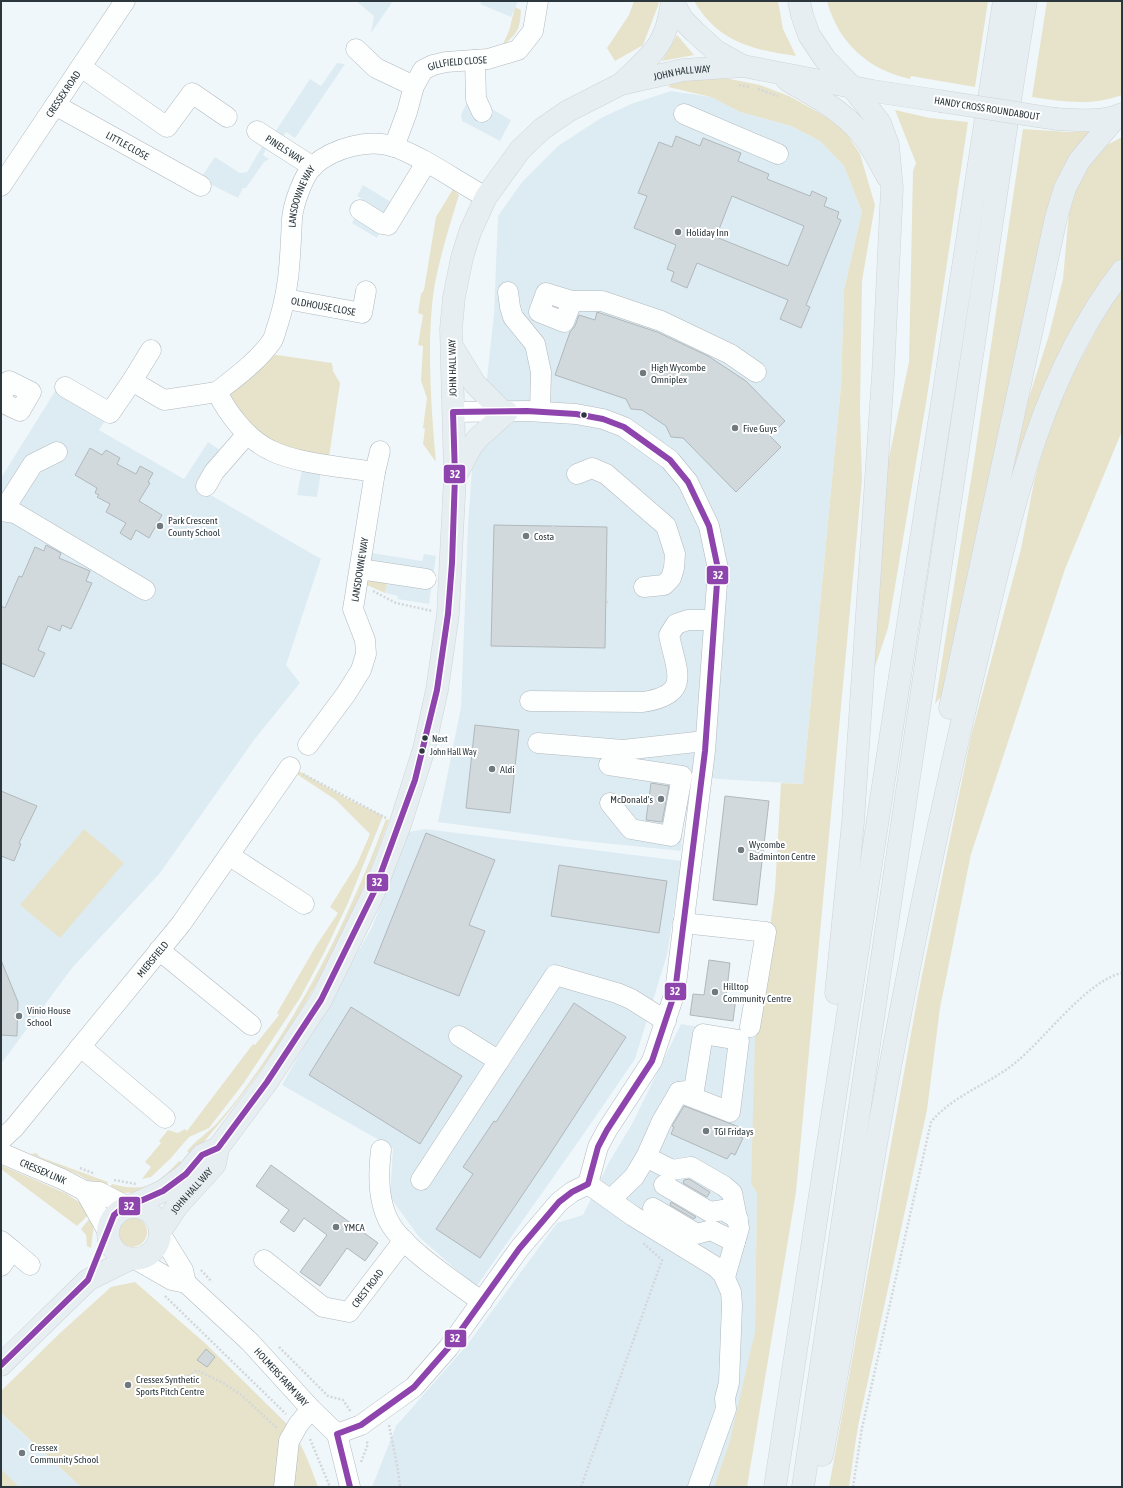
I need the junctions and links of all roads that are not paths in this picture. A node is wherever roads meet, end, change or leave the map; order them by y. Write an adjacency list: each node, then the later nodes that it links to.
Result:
1 (125, 1): 9 (street, CRESSEX ROAD)
2 (538, 1): 8 (street, GILLFIELD CLOSE)
3 (672, 1): 11 (highway, HANDY CROSS ROUNDABOUT); 12 (highway, JOHN HALL WAY)
4 (799, 1): 14 (highway)
5 (1004, 1): 87 (highway)
6 (1026, 1): 99 (highway)
7 (356, 49): 13 (street)
8 (475, 60): 13 (street, GILLFIELD CLOSE); 16 (street)
9 (80, 67): 15 (street, CRESSEX ROAD); 19 (street)
10 (774, 72): 11 (highway, HANDY CROSS ROUNDABOUT); 14 (highway, HANDY CROSS ROUNDABOUT); 27 (highway)
11 (738, 75): 12 (highway, JOHN HALL WAY)
12 (621, 84): 28 (highway, JOHN HALL WAY)
13 (414, 86): 21 (street, GILLFIELD CLOSE)
14 (852, 87): 18 (highway, HANDY CROSS ROUNDABOUT, bridge); 27 (highway)
15 (56, 104): 25 (street, CRESSEX ROAD); 26 (street, LITTLE CLOSE)
16 (482, 112)
17 (684, 114): 22 (street)
18 (1119, 116): 99 (highway)
19 (227, 117)
20 (258, 131): 24 (street, PINELS WAY)
21 (394, 147): 23 (street, LANSDOWNE WAY); 24 (street, LANSDOWNE WAY)
22 (778, 154)
23 (426, 163): 28 (street, LANSDOWNE WAY); 29 (street)
24 (313, 167): 33 (street, LANSDOWNE WAY)
25 (1, 186)
26 (201, 186)
27 (892, 188): 87 (highway)
28 (486, 197): 35 (highway, JOHN HALL WAY)
29 (360, 210)
30 (1122, 271): 112 (highway)
31 (366, 291): 33 (street, OLDHOUSE CLOSE)
32 (508, 292): 43 (street)
33 (286, 299): 40 (street, LANSDOWNE WAY)
34 (572, 302): 37 (street)
35 (452, 345): 44 (highway, JOHN HALL WAY); 45 (highway)
36 (151, 350): 38 (street)
37 (756, 372)
38 (132, 381): 39 (street); 40 (street, LANSDOWNE WAY)
39 (65, 387)
40 (217, 392): 46 (street)
41 (1, 398): 42 (street)
42 (1, 402)
43 (540, 411): 45 (street); 58 (street)
44 (453, 412): 45 (street); 51 (highway, JOHN HALL WAY)
45 (505, 412): 51 (highway)
46 (247, 434): 49 (street); 52 (street)
47 (380, 451): 49 (street, LANSDOWNE WAY)
48 (57, 452): 53 (street)
49 (375, 472): 54 (street, LANSDOWNE WAY)
50 (577, 474): 56 (street)
51 (455, 476): 79 (highway, JOHN HALL WAY)
52 (206, 486)
53 (1, 510): 57 (street)
54 (358, 576): 55 (street); 62 (street, LANSDOWNE WAY)
55 (426, 579)
56 (644, 588)
57 (145, 590)
58 (714, 620): 59 (street); 60 (street)
59 (530, 701)
60 (705, 741): 61 (street); 68 (street)
61 (538, 743)
62 (308, 745)
63 (609, 765): 65 (street)
64 (290, 767): 66 (street, MIERSFIELD)
65 (610, 803)
66 (230, 856): 67 (street); 69 (street, MIERSFIELD)
67 (304, 904)
68 (683, 923): 70 (street); 72 (street)
69 (159, 950): 71 (street); 74 (street, MIERSFIELD)
70 (666, 1021): 75 (street); 84 (street)
71 (251, 1025)
72 (750, 1027)
73 (459, 1036): 75 (street)
74 (79, 1048): 77 (street); 78 (street, MIERSFIELD)
75 (499, 1061): 83 (street)
76 (679, 1092): 82 (street)
77 (165, 1118)
78 (1, 1140)
79 (218, 1148): 89 (highway, JOHN HALL WAY); 92 (highway, JOHN HALL WAY)
80 (381, 1150): 93 (street)
81 (1, 1153): 85 (street, CRESSEX LINK)
82 (646, 1157): 86 (street); 88 (street)
83 (421, 1180)
84 (588, 1184): 88 (street); 103 (street)
85 (85, 1191): 89 (street, CRESSEX LINK); 91 (street)
86 (660, 1193): 88 (street); 90 (street); 90 (street); 90 (street); 101 (street)
87 (820, 1196): 110 (highway)
88 (611, 1200)
89 (129, 1206): 91 (highway); 92 (highway)
90 (734, 1225): 101 (street)
91 (107, 1230): 95 (highway); 102 (highway)
92 (160, 1233): 95 (highway); 100 (street, HOLMERS FARM WAY)
93 (404, 1240): 96 (street, CREST ROAD); 103 (street)
94 (7, 1246): 97 (street); 98 (street)
95 (132, 1259): 100 (street, HOLMERS FARM WAY); 102 (highway)
96 (264, 1260)
97 (30, 1265)
98 (1, 1266)
99 (835, 1271): 111 (highway)
100 (193, 1276): 105 (street, HOLMERS FARM WAY)
101 (725, 1277): 109 (street)
102 (88, 1280): 104 (highway)
103 (482, 1302): 106 (street)
104 (1, 1365)
105 (311, 1409): 106 (street, HOLMERS FARM WAY); 107 (street)
106 (337, 1434): 108 (street)
107 (284, 1487)
108 (350, 1487)
109 (698, 1487)
110 (775, 1487)
111 (803, 1487)
112 (816, 1487)

